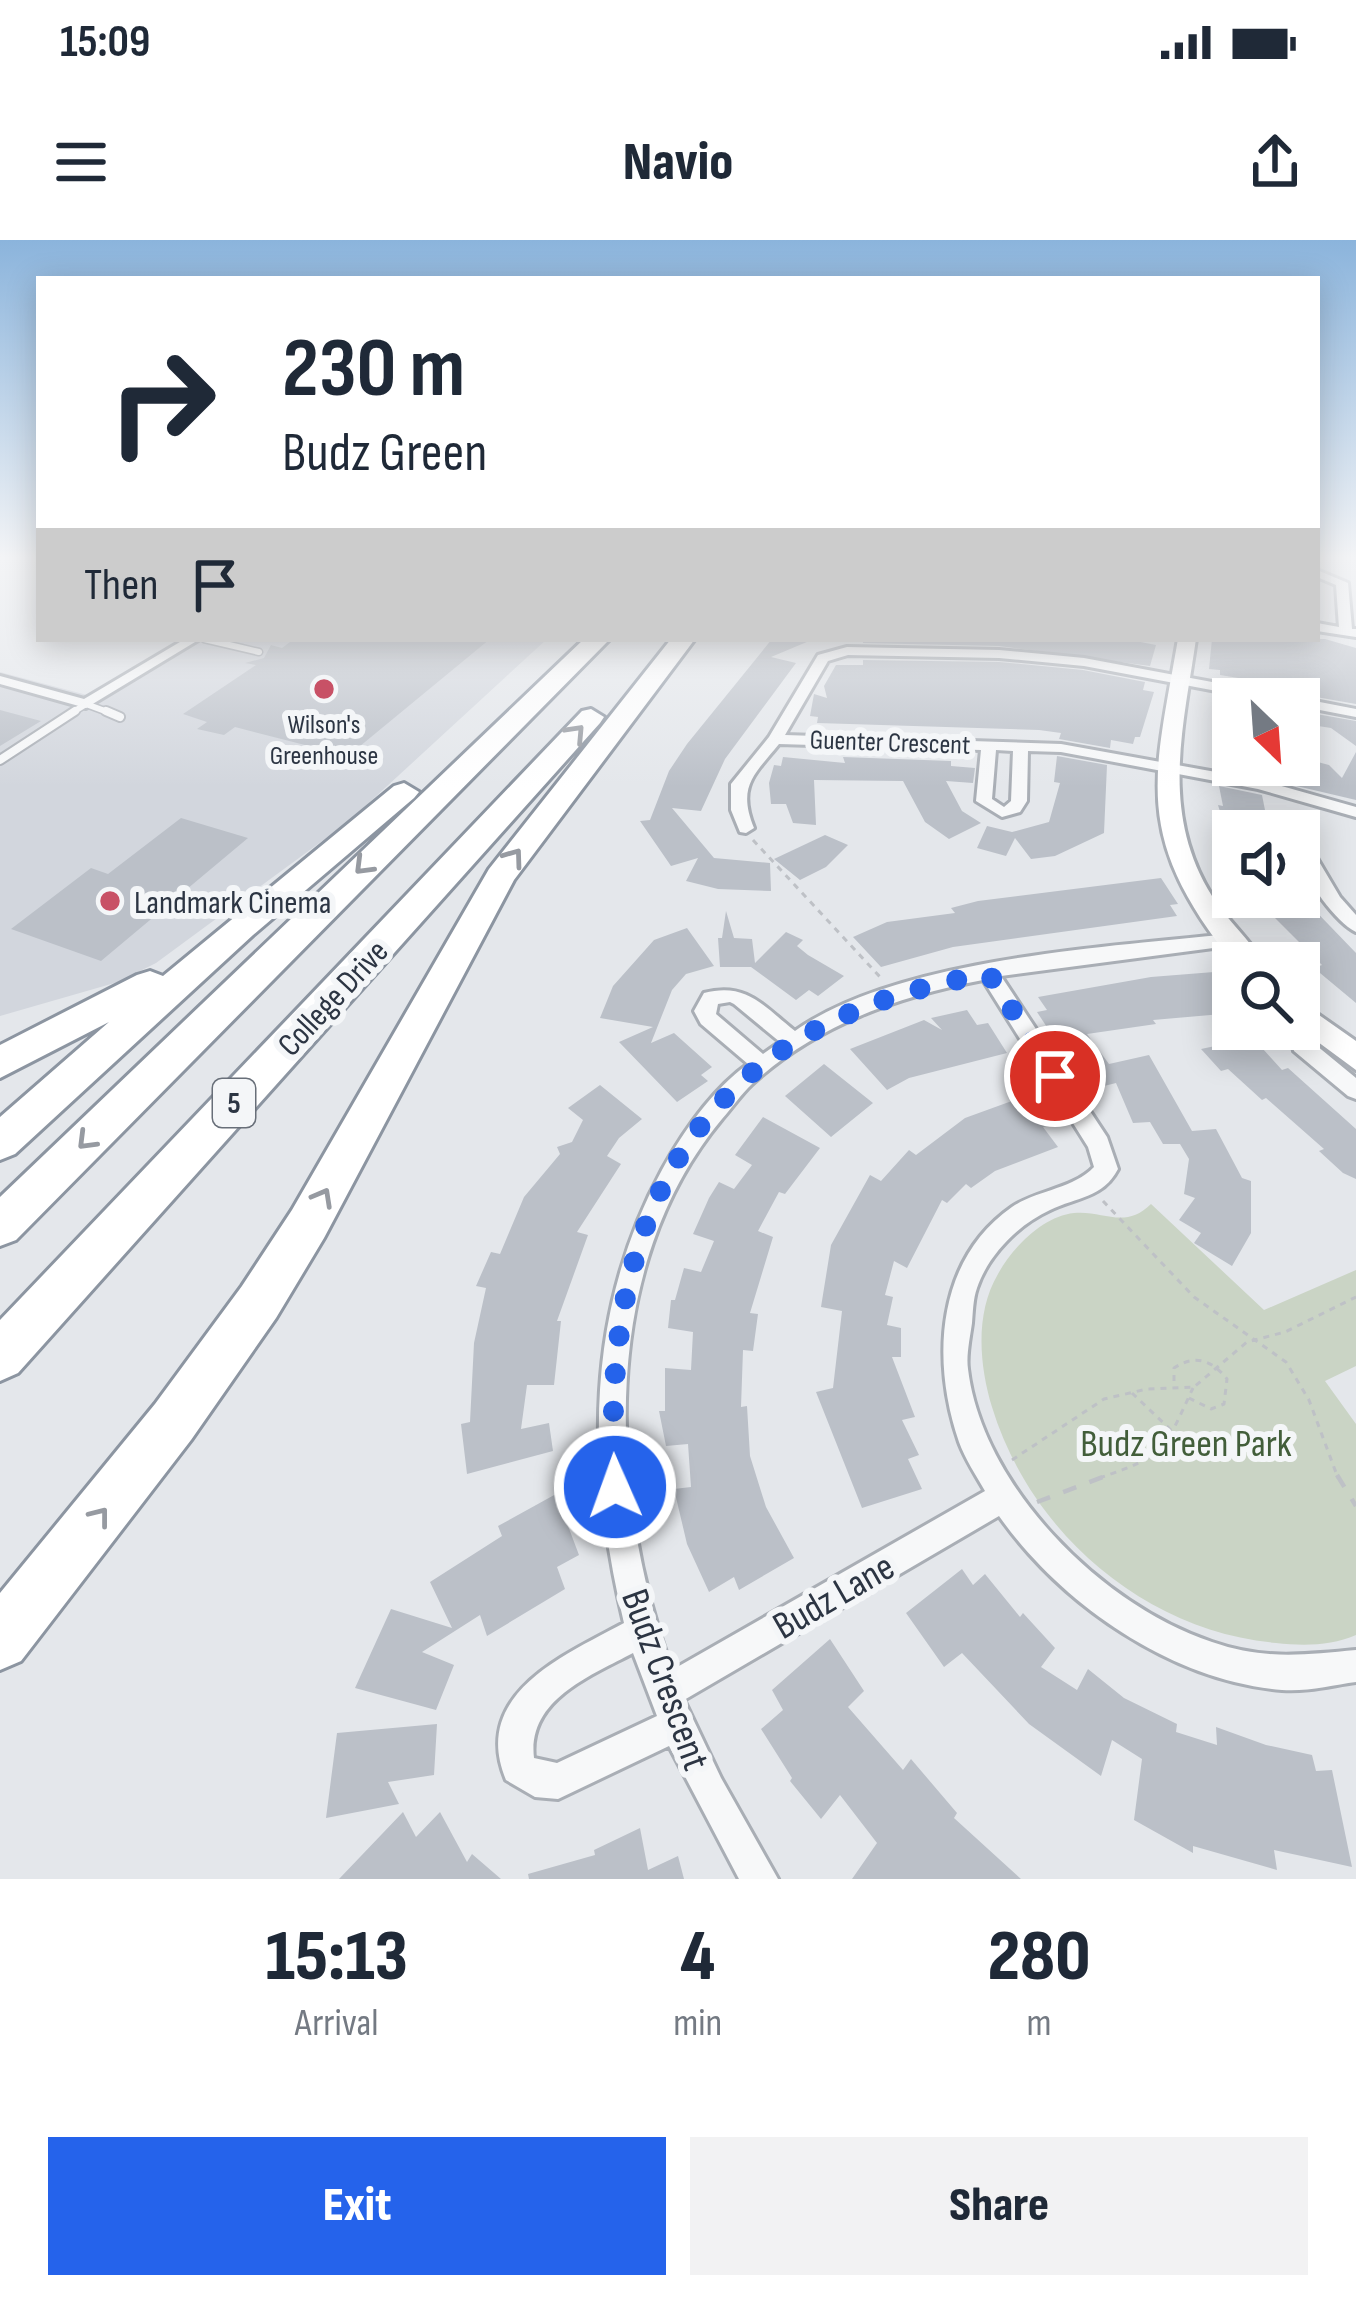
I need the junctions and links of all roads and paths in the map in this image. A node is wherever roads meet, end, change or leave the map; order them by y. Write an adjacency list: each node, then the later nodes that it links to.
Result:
1 (189, 642): 12 (street)
2 (217, 642): 8 (lane)
3 (590, 642): 28 (highway)
4 (591, 642): 41 (highway, College Drive / 5, one-way to 41)
5 (661, 642): 44 (highway, College Drive / 5, one-way to 5)
6 (680, 642): 54 (highway, one-way to 6)
7 (1186, 642): 9 (street)
8 (259, 652)
9 (1180, 679): 11 (street, Guenter Crescent); 16 (street, Guenter Crescent); 20 (street)
10 (0, 680): 12 (street)
11 (1212, 685)
12 (86, 704): 15 (lane); 19 (lane)
13 (1320, 707): 14 (street)
14 (1356, 713)
15 (120, 717)
16 (775, 739): 17 (street, Guenter Crescent); 24 (street)
17 (988, 744): 18 (street, Guenter Crescent); 18 (street)
18 (1021, 746): 20 (street, Guenter Crescent)
19 (0, 760)
20 (1168, 767): 21 (street, Guenter Crescent); 29 (street)
21 (1287, 810)
22 (1356, 812): 23 (street, Guenter Crescent)
23 (1320, 819)
24 (746, 828)
25 (759, 849): 31 (path)
26 (1320, 869): 27 (street)
27 (1356, 926)
28 (241, 927): 36 (highway); 39 (highway)
29 (1229, 940): 30 (street, Budz Crescent)
30 (989, 974): 33 (street, Budz Crescent); 40 (street)
31 (886, 984)
32 (1320, 1029): 35 (street)
33 (793, 1041): 37 (street, Budz Crescent); 37 (street)
34 (1307, 1050): 38 (street)
35 (1356, 1058)
36 (0, 1064)
37 (760, 1064): 55 (street, Budz Crescent)
38 (1356, 1090)
39 (0, 1142)
40 (1089, 1187): 43 (path); 51 (street)
41 (0, 1226)
42 (1356, 1297): 43 (path)
43 (1259, 1340): 45 (path); 53 (path)
44 (0, 1356)
45 (1219, 1366): 46 (path); 47 (path); 49 (path)
46 (1175, 1383): 47 (path); 48 (path)
47 (1194, 1387): 49 (path)
48 (1130, 1390): 50 (path); 51 (path)
49 (1187, 1398): 50 (path)
50 (1174, 1433): 52 (path)
51 (987, 1468): 52 (street)
52 (1011, 1507): 58 (street); 59 (street, Budz Lane)
53 (1356, 1507)
54 (53, 1576): 56 (highway); 57 (highway)
55 (641, 1630): 59 (street, Budz Crescent); 59 (street, Budz Lane)
56 (0, 1640)
57 (0, 1655)
58 (1356, 1666)
59 (670, 1709): 60 (street, Budz Crescent)
60 (760, 1879)

